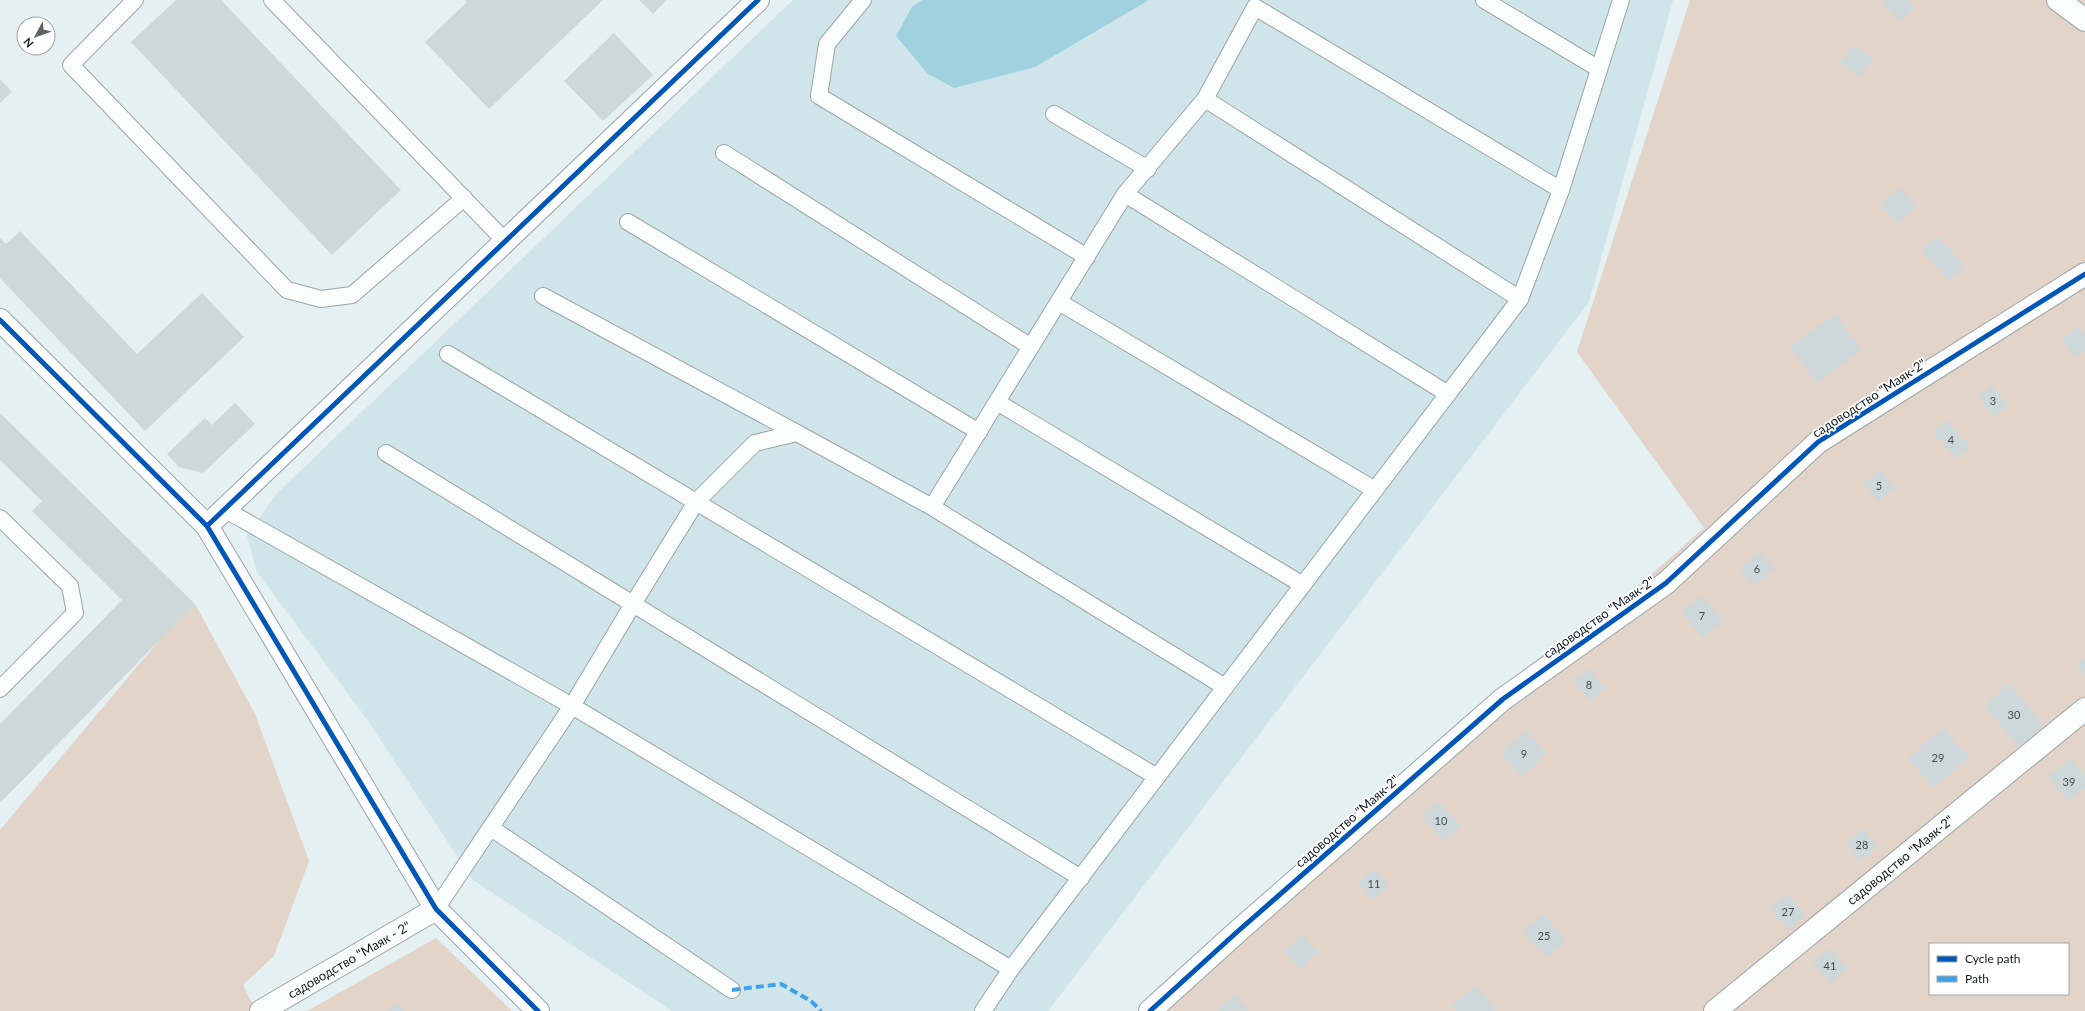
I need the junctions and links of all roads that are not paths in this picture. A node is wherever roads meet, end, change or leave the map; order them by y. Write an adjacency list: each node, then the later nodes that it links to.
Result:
1 (135, 0): 16 (lane)
2 (272, 0): 16 (lane)
3 (758, 0): 18 (street)
4 (863, 0): 19 (lane)
5 (1484, 0): 9 (lane)
6 (1621, 0): 9 (lane)
7 (2058, 0): 8 (street)
8 (2085, 20)
9 (1599, 69): 14 (lane)
10 (1205, 99): 13 (lane); 14 (lane); 22 (lane)
11 (1054, 114): 13 (lane)
12 (724, 153): 25 (lane)
13 (1148, 169): 15 (lane)
14 (1561, 190): 22 (lane)
15 (1125, 194): 19 (lane); 27 (lane)
16 (464, 198): 18 (lane)
17 (628, 222): 29 (lane)
18 (505, 241): 35 (street)
19 (1087, 257): 23 (lane)
20 (2085, 274): 53 (street, садоводство "Маяк-2")
21 (544, 296): 30 (lane)
22 (1520, 299): 27 (lane)
23 (1059, 302): 25 (lane); 32 (lane)
24 (0, 320): 37 (street)
25 (1031, 347): 28 (lane)
26 (448, 354): 33 (lane)
27 (1448, 394): 32 (lane)
28 (997, 402): 29 (lane); 38 (lane)
29 (979, 432): 34 (lane)
30 (797, 433): 33 (lane); 34 (lane)
31 (386, 453): 39 (lane)
32 (1375, 490): 38 (lane)
33 (696, 502): 39 (lane); 44 (lane)
34 (932, 508): 40 (lane)
35 (224, 509): 37 (street); 42 (lane)
36 (0, 518): 41 (lane)
37 (206, 526): 47 (street)
38 (1303, 585): 40 (lane)
39 (633, 604): 42 (lane); 46 (lane)
40 (1225, 687): 44 (lane)
41 (0, 689)
42 (572, 706): 45 (lane); 48 (lane)
43 (2085, 709): 54 (street, садоводство "Маяк-2")
44 (1157, 777): 46 (lane)
45 (491, 828): 47 (lane); 49 (lane)
46 (1081, 878): 48 (lane)
47 (436, 909): 50 (street, садоводство "Маяк - 2"); 51 (street)
48 (1012, 969): 52 (lane)
49 (732, 990)
50 (261, 1011)
51 (538, 1011)
52 (983, 1011)
53 (1150, 1011)
54 (1716, 1011)

